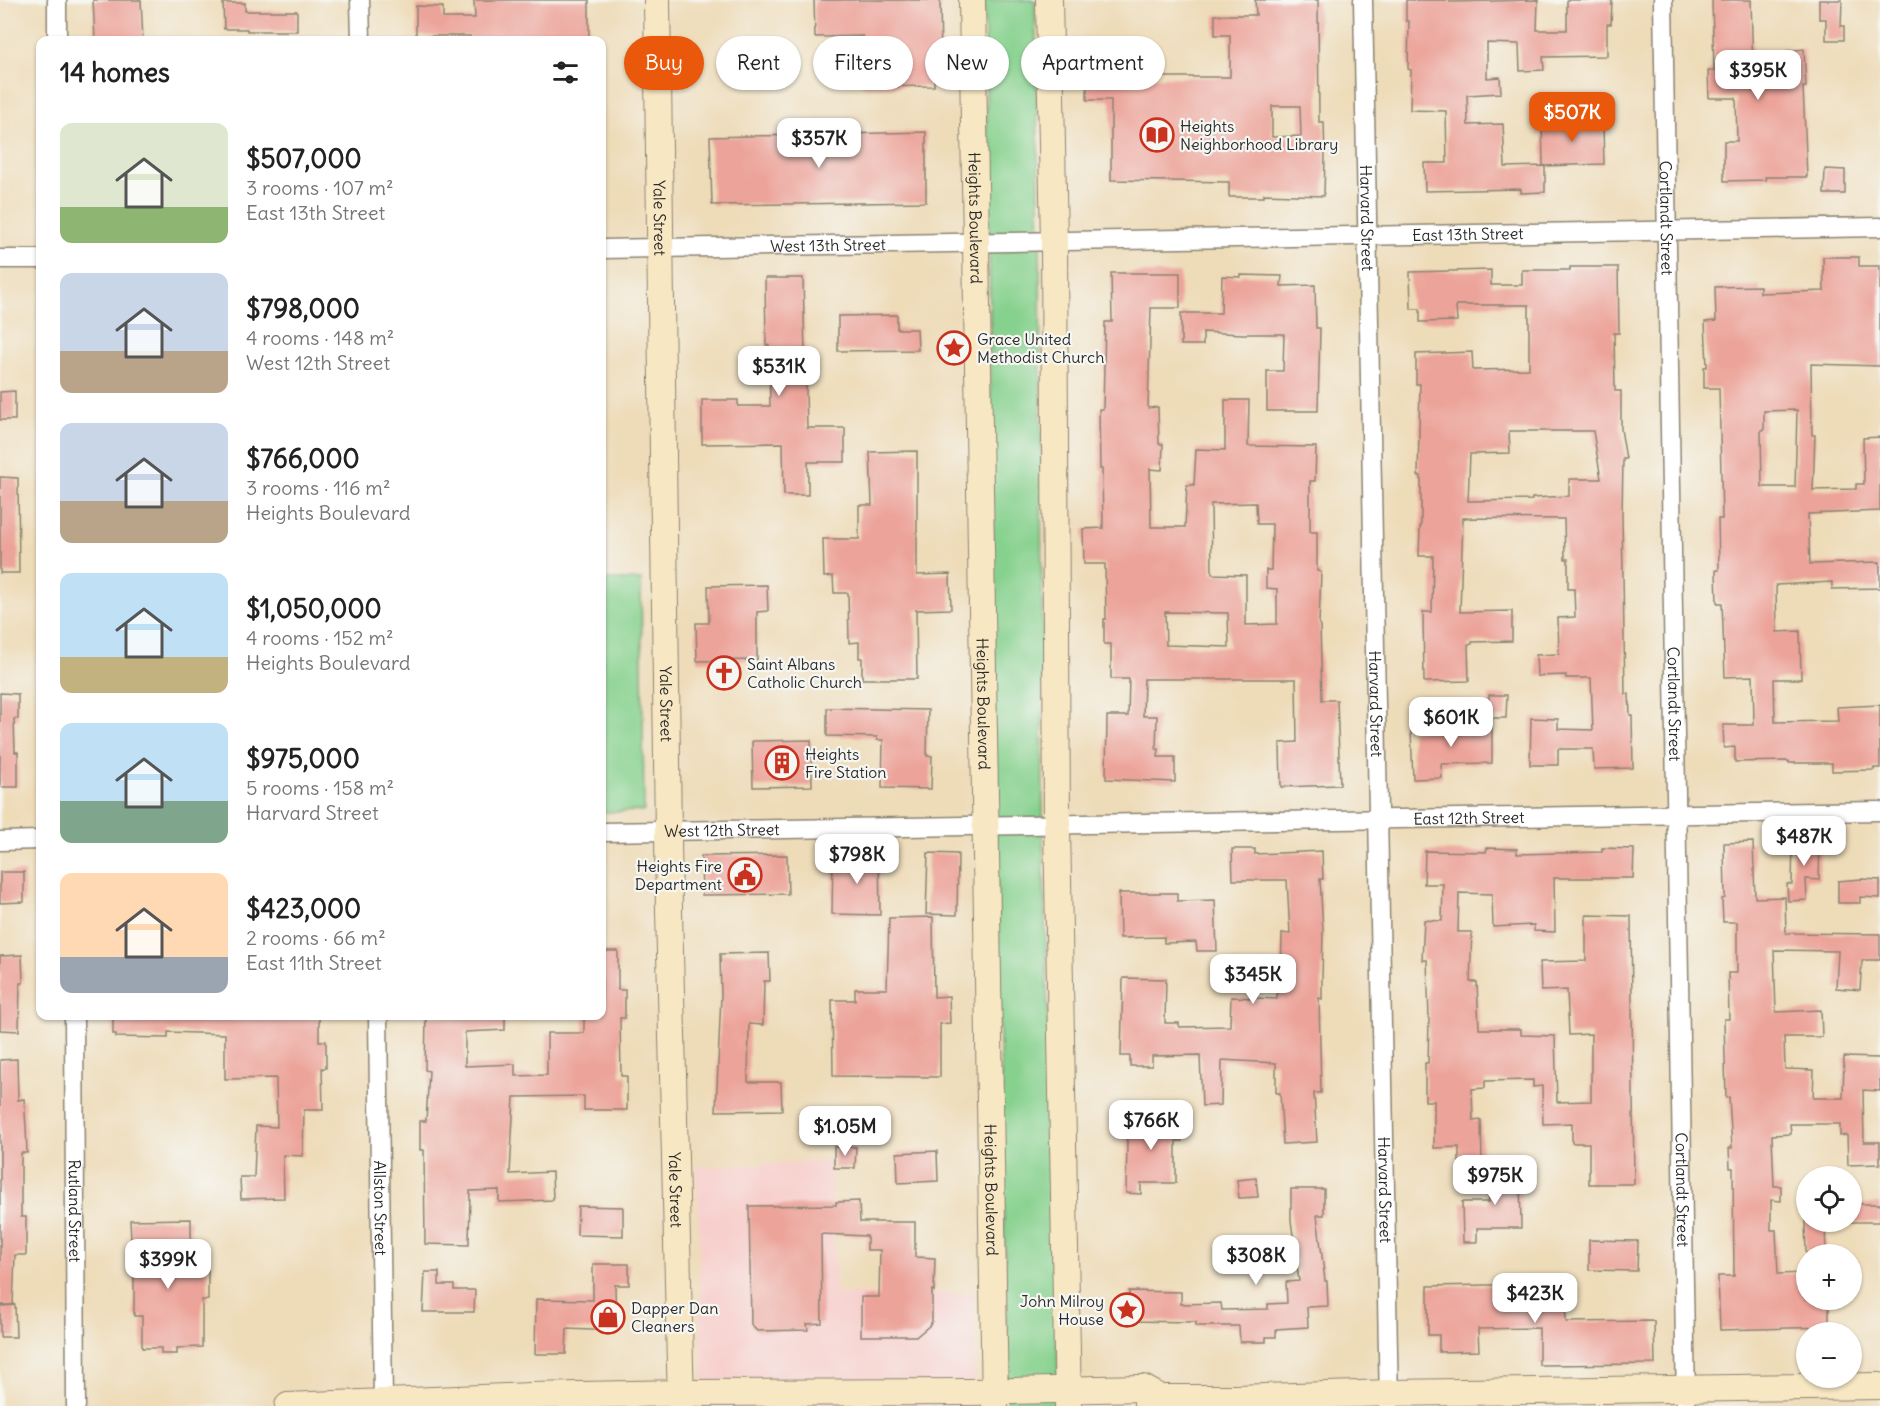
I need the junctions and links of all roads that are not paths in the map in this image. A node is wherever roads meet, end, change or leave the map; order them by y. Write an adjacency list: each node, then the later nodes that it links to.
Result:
1 (57, 0): 8 (street)
2 (360, 0): 9 (street)
3 (657, 0): 15 (main road, Yale Street)
4 (972, 0): 14 (main road, Heights Boulevard)
5 (1049, 0): 13 (main road)
6 (1363, 0): 12 (street, Harvard Street)
7 (1663, 0): 11 (street, Cortlandt Street)
8 (57, 36)
9 (361, 36)
10 (1880, 227): 11 (street, East 13th Street)
11 (1665, 231): 12 (street, East 13th Street); 20 (street, Cortlandt Street)
12 (1368, 236): 13 (street, East 13th Street); 21 (street, Harvard Street)
13 (1054, 241): 14 (street, West 13th Street); 22 (main road)
14 (975, 242): 15 (street, West 13th Street); 23 (main road, Heights Boulevard)
15 (659, 247): 16 (street, West 13th Street); 24 (main road, Yale Street)
16 (606, 249)
17 (0, 259): 18 (street)
18 (36, 259)
19 (1880, 811): 20 (street, East 12th Street)
20 (1676, 815): 21 (street, East 12th Street); 31 (street, Cortlandt Street)
21 (1379, 820): 22 (street, East 12th Street); 35 (street, Harvard Street)
22 (1058, 826): 23 (street, West 12th Street); 32 (main road)
23 (986, 827): 24 (street, West 12th Street); 34 (main road, Heights Boulevard)
24 (668, 830): 25 (street, West 12th Street); 33 (main road, Yale Street)
25 (606, 832)
26 (36, 840): 27 (street)
27 (0, 841)
28 (74, 1020): 38 (street, Rutland Street)
29 (378, 1020): 36 (street, Allston Street)
30 (1880, 1386): 31 (main road)
31 (1686, 1397): 35 (main road)
32 (1067, 1398): 34 (main road); 37 (main road)
33 (681, 1399): 34 (main road); 36 (main road)
34 (995, 1399)
35 (1389, 1399): 37 (main road)
36 (383, 1402): 39 (main road)
37 (1152, 1402)
38 (76, 1406)
39 (288, 1406)

